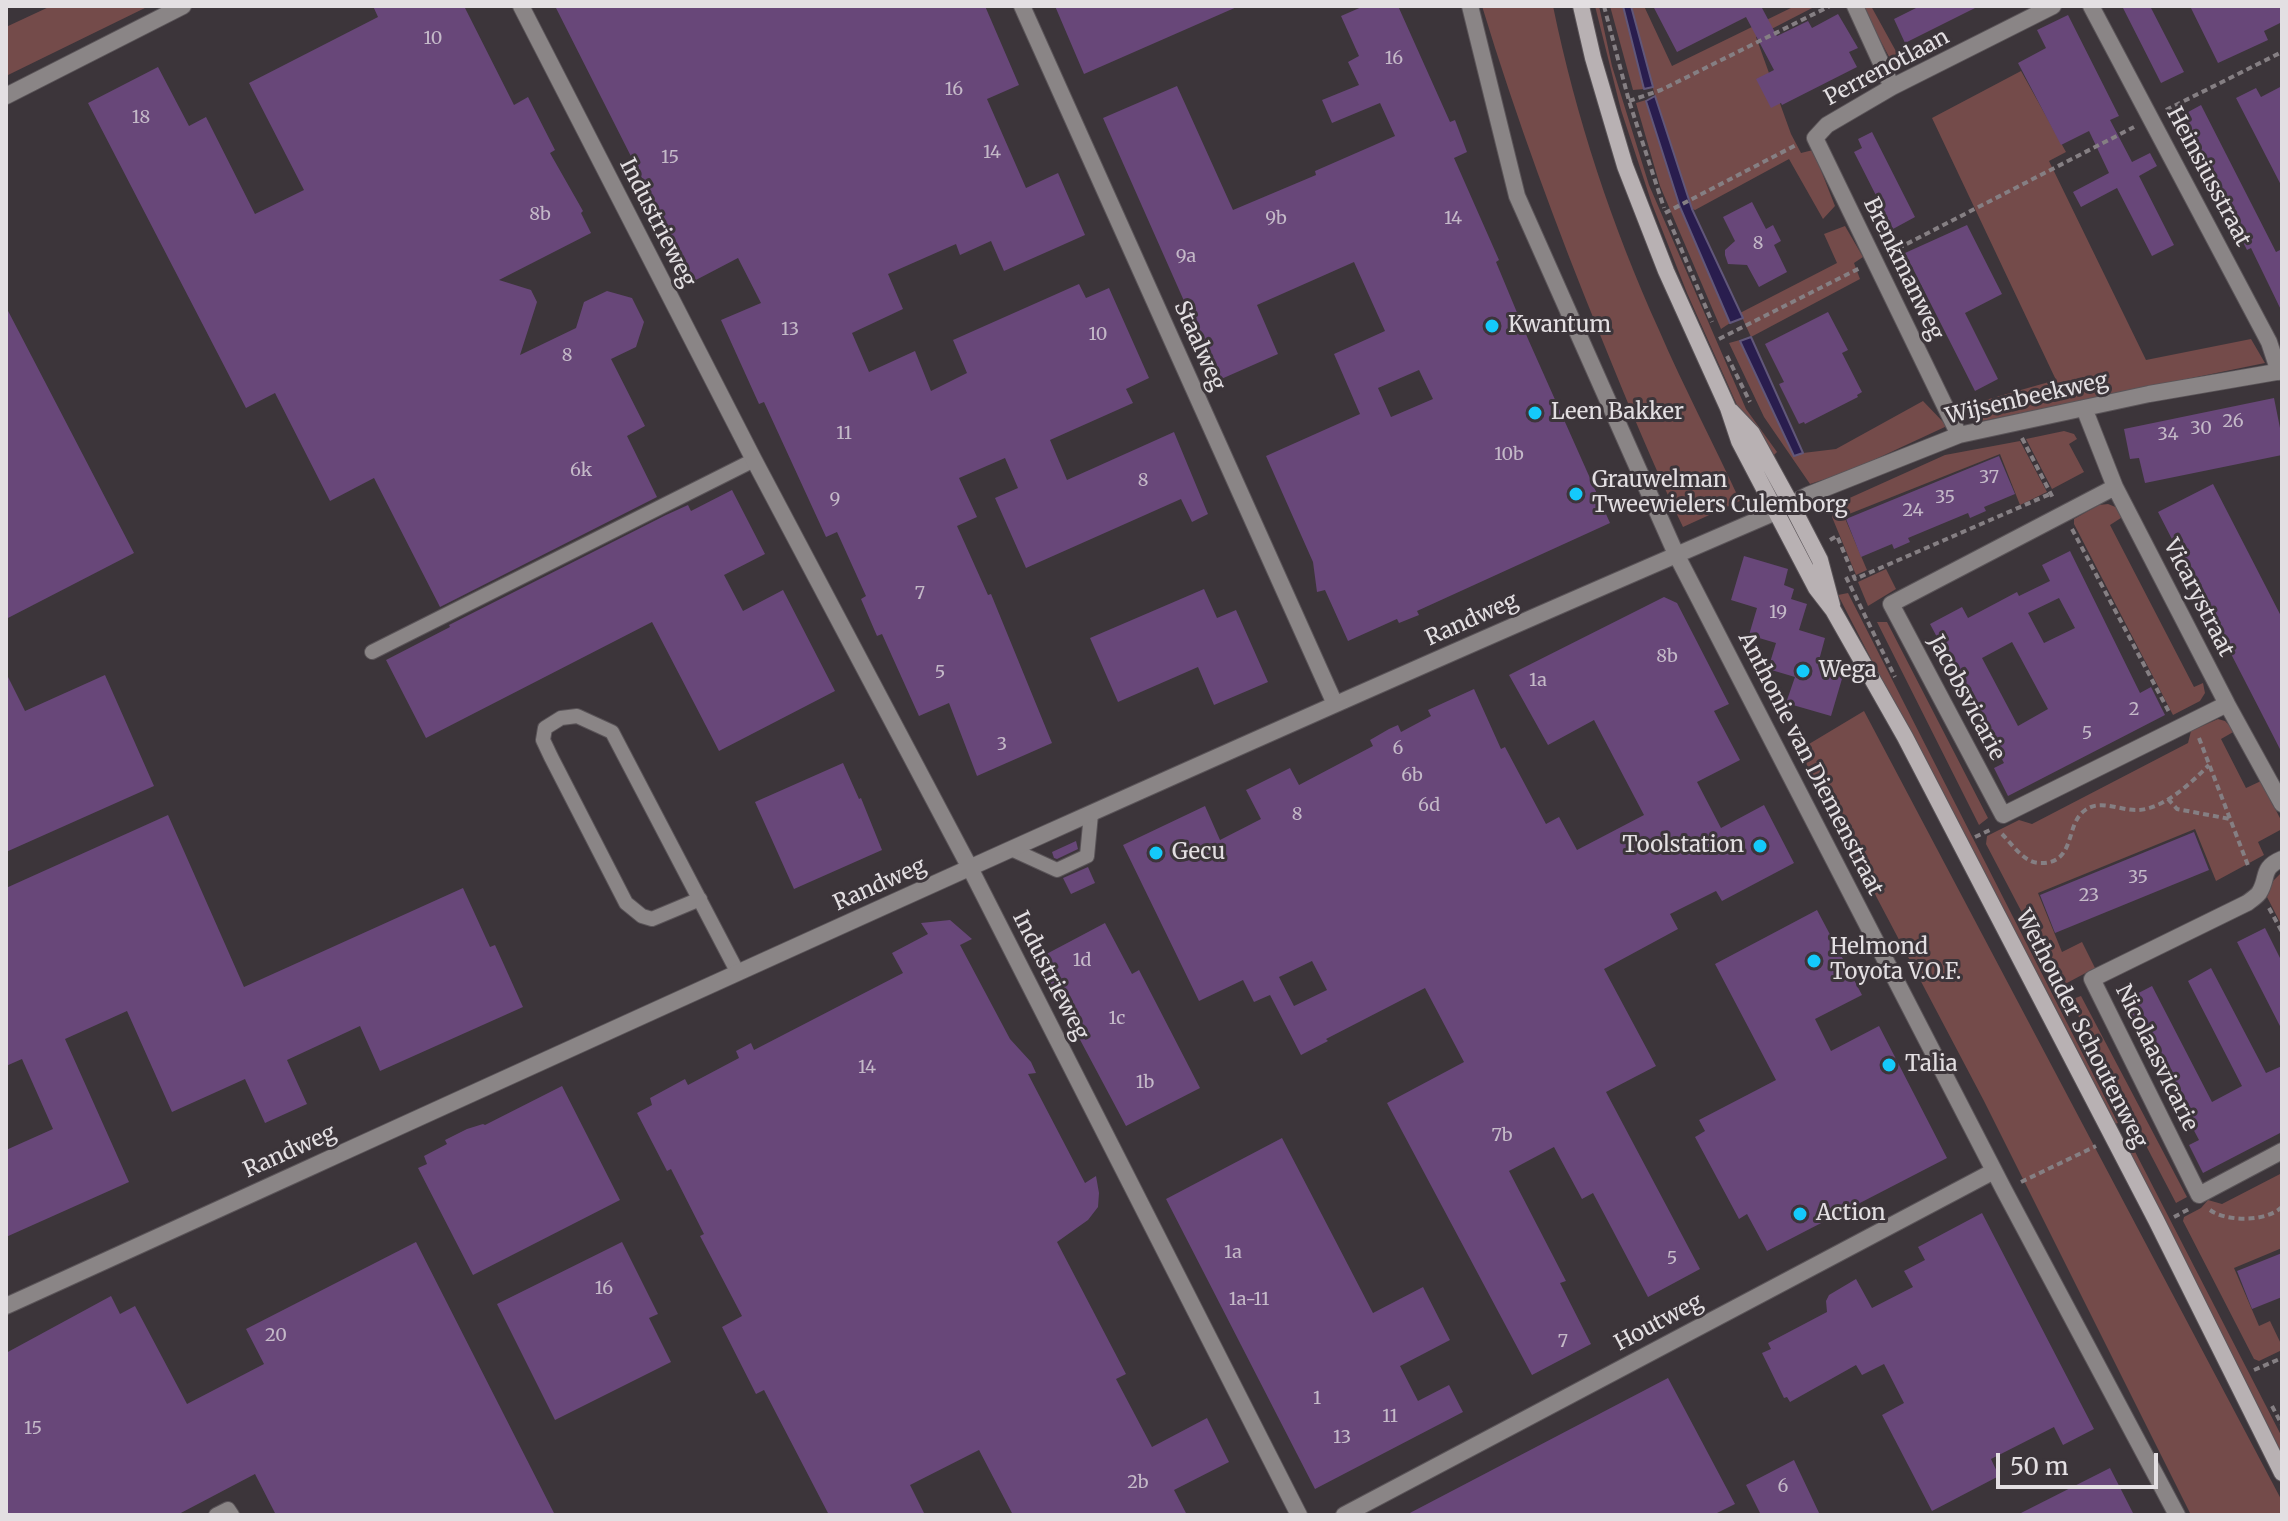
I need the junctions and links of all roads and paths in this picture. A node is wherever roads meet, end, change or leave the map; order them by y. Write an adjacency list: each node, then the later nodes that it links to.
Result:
1 (183, 6): 13 (street)
2 (521, 6): 26 (street, Industrieweg)
3 (1022, 6): 34 (street, Staalweg)
4 (1470, 6): 32 (street, Anthonie van Diemenstraat)
5 (1581, 6): 29 (street, Wethouder Schoutenweg)
6 (1604, 6): 14 (path)
7 (1830, 6): 14 (path)
8 (1855, 6): 12 (street)
9 (2053, 6): 12 (street, Perrenotlaan)
10 (2091, 6): 15 (street, Heinsiusstraat)
11 (2282, 52): 15 (path)
12 (1892, 87): 16 (street, Perrenotlaan)
13 (6, 96)
14 (1629, 101): 17 (path)
15 (2151, 118): 18 (path); 20 (street, Heinsiusstraat)
16 (1815, 138): 17 (path); 18 (street, Brenkmanweg)
17 (1665, 213): 19 (path)
18 (1873, 261): 23 (path); 25 (street, Brenkmanweg)
19 (1713, 325)
20 (2276, 341): 21 (street, Heinsiusstraat)
21 (2281, 371): 22 (street, Wijsenbeekweg)
22 (2084, 408): 24 (street, Wijsenbeekweg); 27 (street, Vicarystraat)
23 (1754, 411)
24 (2017, 422): 25 (street, Wijsenbeekweg); 28 (path)
25 (1959, 435): 29 (street, Wijsenbeekweg)
26 (754, 460): 33 (lane); 47 (street, Industrieweg)
27 (2115, 487): 30 (street, Jacobsvicarie); 35 (street, Vicarystraat)
28 (2050, 494): 30 (path); 31 (path)
29 (1784, 508): 32 (street, Randweg); 53 (street, Wethouder Schoutenweg)
30 (2061, 516): 36 (path); 36 (street, Jacobsvicarie)
31 (1828, 541)
32 (1676, 554): 34 (street, Randweg); 55 (street, Anthonie van Diemenstraat)
33 (372, 652)
34 (1335, 704): 42 (street, Randweg)
35 (2227, 704): 36 (street, Jacobsvicarie); 39 (street, Vicarystraat)
36 (2185, 725): 38 (path)
37 (2282, 762): 39 (street)
38 (2209, 765): 40 (path); 43 (path)
39 (2265, 770): 41 (street, Vicarystraat)
40 (2168, 799): 43 (path); 44 (path)
41 (2282, 804)
42 (1091, 814): 45 (street, Randweg); 45 (lane)
43 (2230, 819): 48 (path)
44 (1994, 827)
45 (1011, 849): 47 (street, Randweg)
46 (2282, 859): 48 (street)
47 (970, 868): 52 (street, Randweg); 65 (street, Industrieweg)
48 (2263, 875): 49 (street)
49 (2260, 892): 51 (path); 57 (street, Nicolaasvicarie)
50 (700, 899): 50 (lane); 52 (lane)
51 (2282, 932)
52 (738, 973): 59 (street, Randweg)
53 (2113, 1138): 56 (path); 62 (street, Wethouder Schoutenweg)
54 (2282, 1151): 57 (street)
55 (1994, 1171): 56 (street, Anthonie van Diemenstraat); 66 (street, Houtweg)
56 (2004, 1190): 67 (street, Anthonie van Diemenstraat)
57 (2199, 1195): 58 (path)
58 (2282, 1207)
59 (6, 1306)
60 (2282, 1358): 61 (path)
61 (2254, 1370)
62 (2282, 1473)
63 (216, 1515): 64 (lane)
64 (232, 1515)
65 (1299, 1515)
66 (1344, 1515)
67 (2177, 1515)

